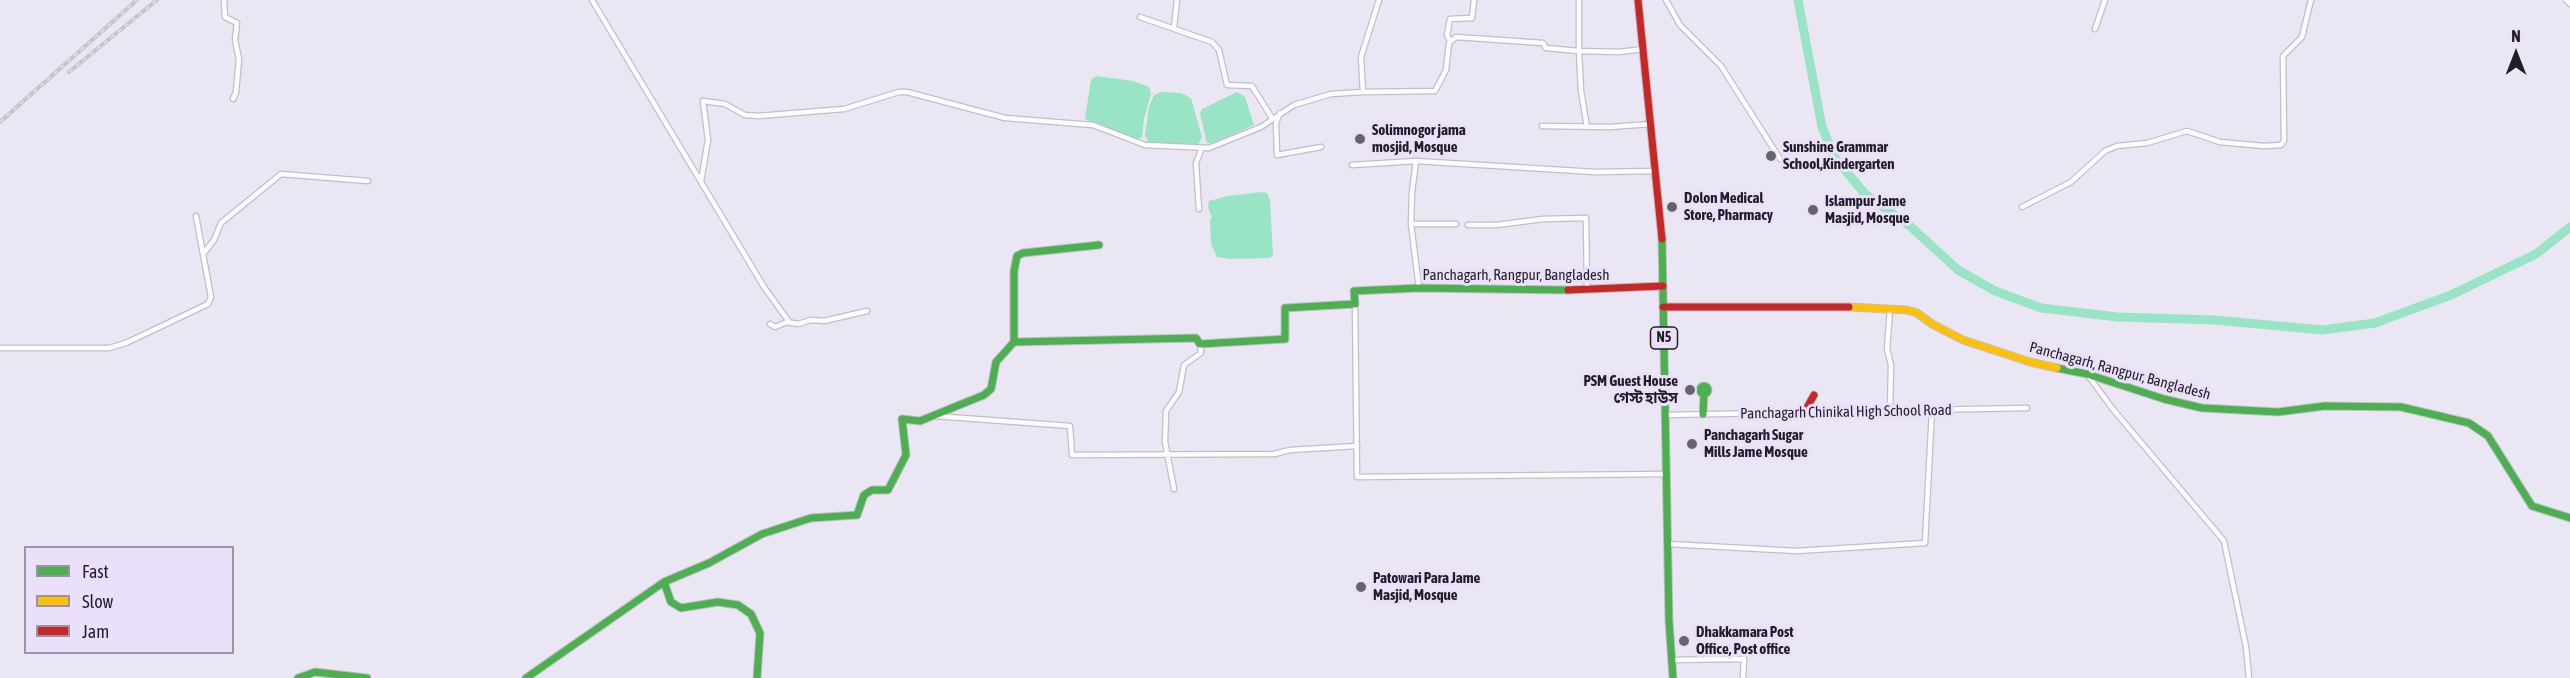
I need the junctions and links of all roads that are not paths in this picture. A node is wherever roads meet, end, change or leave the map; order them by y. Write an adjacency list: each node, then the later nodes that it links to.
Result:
1 (224, 0): 20 (street)
2 (592, 0): 32 (street)
3 (1177, 0): 14 (street)
4 (1379, 0): 19 (street)
5 (1474, 0): 16 (street)
6 (1580, 0): 18 (street)
7 (1638, 0): 17 (main road, N5)
8 (1666, 0): 28 (street)
9 (2105, 0): 15 (street)
10 (2312, 0): 34 (street)
11 (2566, 0): 12 (street)
12 (2570, 4)
13 (1140, 17): 14 (street)
14 (1174, 27): 22 (street)
15 (2095, 30)
16 (1450, 41): 18 (street); 19 (street)
17 (1644, 49): 18 (street); 23 (main road, N5)
18 (1579, 51): 25 (street)
19 (1363, 92): 21 (street)
20 (233, 99)
21 (1280, 113): 22 (street); 26 (street)
22 (1272, 118): 27 (street)
23 (1651, 124): 25 (street); 31 (main road, N5)
24 (1542, 126): 25 (street)
25 (1587, 127)
26 (1321, 147)
27 (1201, 150): 32 (street); 35 (street)
28 (1780, 159)
29 (1416, 161): 30 (street); 31 (street); 37 (street)
30 (1352, 165)
31 (1656, 171): 42 (main road, N5)
32 (701, 180): 49 (street)
33 (368, 181): 41 (street)
34 (2022, 207)
35 (1199, 209)
36 (196, 216): 41 (street)
37 (1411, 224): 38 (street); 43 (street)
38 (1456, 224)
39 (1468, 225): 44 (street)
40 (1099, 245): 51 (main road)
41 (203, 254): 53 (street)
42 (1663, 286): 44 (main road, Panchagarh, Rangpur, Bangladesh); 46 (main road, N5)
43 (1419, 288): 44 (main road, Panchagarh, Rangpur, Bangladesh); 45 (main road, Panchagarh, Rangpur, Bangladesh)
44 (1587, 290)
45 (1355, 304): 52 (main road); 64 (street)
46 (1664, 307): 47 (main road, Panchagarh, Rangpur, Bangladesh); 62 (main road, N5)
47 (1890, 309): 54 (main road, Panchagarh, Rangpur, Bangladesh); 59 (street)
48 (867, 311): 49 (street)
49 (790, 323): 50 (street)
50 (770, 324)
51 (1014, 342): 52 (main road); 63 (main road)
52 (1200, 344): 65 (street)
53 (0, 348)
54 (2087, 374): 68 (main road, Panchagarh, Rangpur, Bangladesh); 78 (street)
55 (1704, 394): 61 (main road)
56 (1814, 395): 60 (main road)
57 (2027, 408): 58 (street, Panchagarh Chinikal High School Road)
58 (1932, 410): 59 (street, Panchagarh Chinikal High School Road); 69 (street)
59 (1890, 411): 60 (street, Panchagarh Chinikal High School Road)
60 (1804, 413): 61 (street, Panchagarh Chinikal High School Road)
61 (1703, 414): 62 (street, Panchagarh Chinikal High School Road)
62 (1666, 415): 66 (main road, N5)
63 (933, 416): 65 (street); 70 (main road)
64 (1357, 446): 65 (street); 66 (street)
65 (1167, 453): 67 (street)
66 (1667, 474): 69 (main road, N5)
67 (1174, 489)
68 (2570, 518)
69 (1668, 544): 71 (main road, N5)
70 (664, 582): 74 (main road); 75 (main road)
71 (1671, 660): 76 (main road, N5); 77 (street)
72 (298, 678): 73 (main road)
73 (367, 678)
74 (526, 678)
75 (757, 678)
76 (1673, 678)
77 (1743, 678)
78 (2249, 678)

